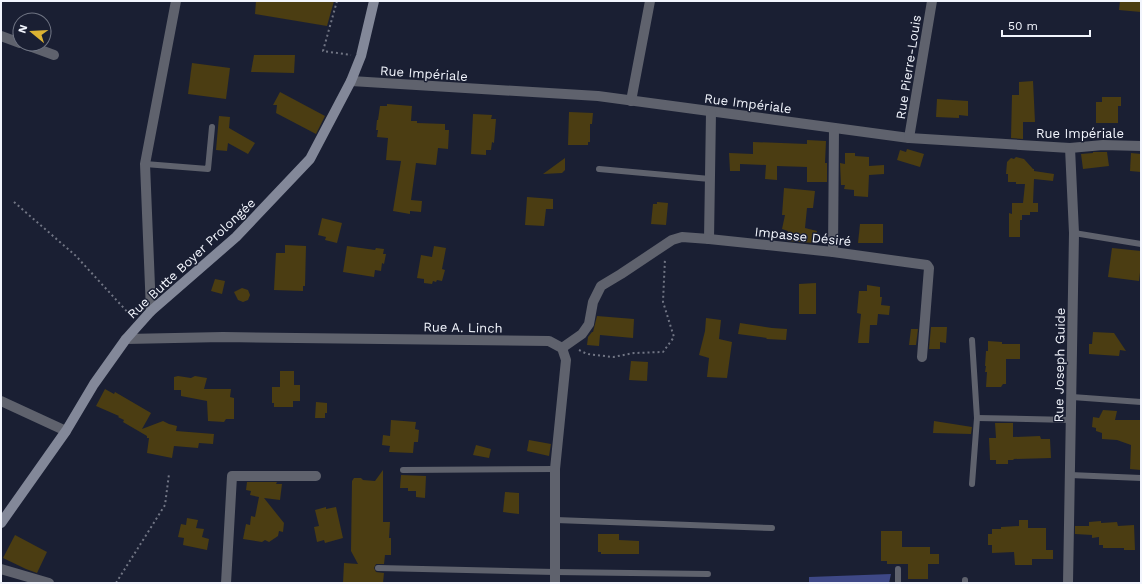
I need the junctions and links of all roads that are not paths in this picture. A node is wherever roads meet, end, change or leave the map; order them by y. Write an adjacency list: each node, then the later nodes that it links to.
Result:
1 (176, 1): 17 (street)
2 (374, 1): 9 (street, Rue Butte Boyer Prolongée)
3 (650, 1): 10 (street)
4 (932, 1): 14 (street, Rue Pierre-Louis)
5 (1, 36): 6 (street)
6 (12, 40)
7 (46, 52): 8 (street)
8 (54, 55)
9 (351, 81): 10 (street, Rue Impériale); 24 (street, Rue Butte Boyer Prolongée)
10 (631, 101): 11 (street, Rue Impériale)
11 (710, 112): 13 (street, Rue Impériale); 19 (street)
12 (212, 127): 17 (lane)
13 (834, 128): 14 (street, Rue Impériale); 23 (street)
14 (909, 138): 16 (street, Rue Impériale)
15 (1141, 146): 16 (street, Rue Impériale)
16 (1070, 148): 20 (street, Rue Joseph Guide)
17 (145, 164): 24 (street)
18 (599, 169): 19 (lane)
19 (710, 179): 21 (street)
20 (1074, 233): 22 (lane); 29 (street, Rue Joseph Guide)
21 (709, 239): 23 (street, Impasse Désiré); 27 (street, Impasse Désiré)
22 (1141, 244)
23 (833, 252): 28 (street, Impasse Désiré)
24 (151, 311): 25 (street, Rue Butte Boyer Prolongée)
25 (126, 339): 27 (street, Rue A. Linch); 34 (street, Rue Butte Boyer Prolongée)
26 (972, 340): 32 (lane)
27 (565, 346): 35 (street)
28 (922, 357)
29 (1072, 397): 31 (lane); 33 (street, Rue Joseph Guide)
30 (1, 401): 34 (street)
31 (1141, 402)
32 (977, 418): 33 (lane); 40 (lane)
33 (1071, 420): 37 (street, Rue Joseph Guide)
34 (66, 431): 42 (street, Rue Butte Boyer Prolongée)
35 (555, 469): 36 (lane); 41 (street)
36 (403, 470)
37 (1070, 475): 39 (lane); 53 (street, Rue Joseph Guide)
38 (316, 476): 50 (street)
39 (1141, 478)
40 (972, 484)
41 (556, 520): 43 (lane); 47 (street)
42 (1, 523)
43 (772, 528)
44 (378, 568): 47 (lane)
45 (1, 569): 49 (street)
46 (898, 569): 52 (lane)
47 (555, 572): 48 (lane); 51 (street)
48 (708, 574)
49 (49, 583)
50 (226, 583)
51 (555, 583)
52 (898, 583)
53 (1068, 583)

